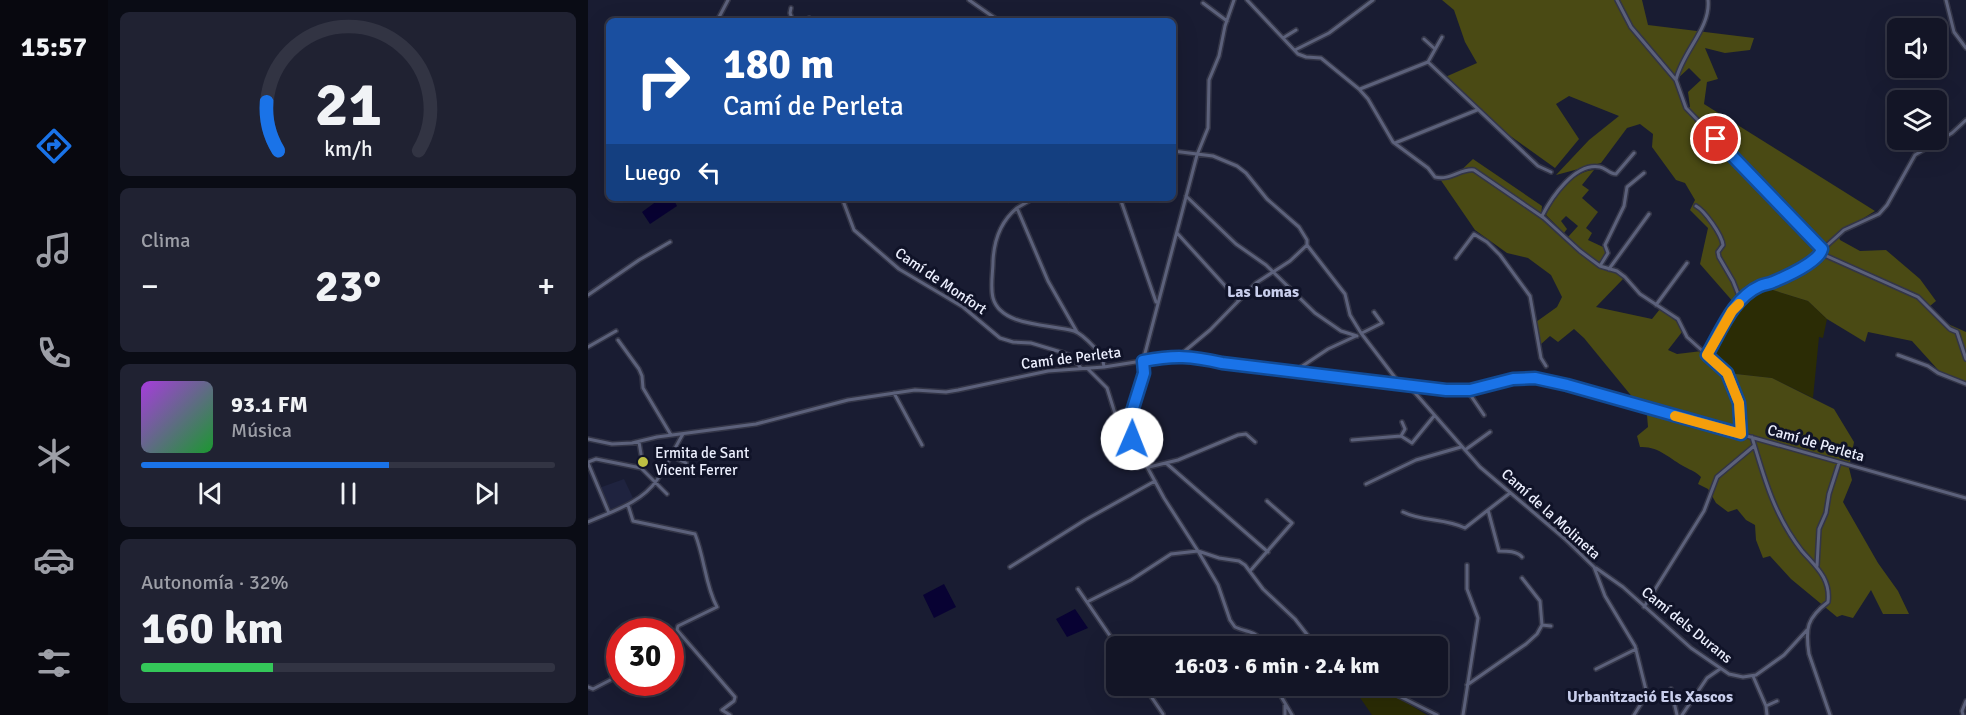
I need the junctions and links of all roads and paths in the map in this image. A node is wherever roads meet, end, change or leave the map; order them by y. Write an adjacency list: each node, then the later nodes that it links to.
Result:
1 (728, 0): 11 (street)
2 (969, 0): 13 (street)
3 (1234, 0): 14 (street)
4 (1247, 0): 17 (street)
5 (1373, 0): 21 (street)
6 (1617, 0): 23 (street)
7 (1708, 0): 23 (street)
8 (1946, 0): 19 (street)
9 (1203, 3): 14 (street)
10 (792, 8): 12 (street)
11 (719, 18)
12 (792, 18)
13 (995, 18)
14 (1227, 21): 30 (street)
15 (1296, 30): 17 (street)
16 (1442, 37): 20 (street)
17 (1283, 38): 21 (street)
18 (1424, 39): 20 (street)
19 (1966, 48)
20 (1435, 49): 22 (street)
21 (1295, 50): 24 (street)
22 (1428, 62): 24 (street); 25 (street)
23 (1676, 80): 44 (street)
24 (1359, 89): 27 (street)
25 (1477, 110): 27 (street); 31 (street)
26 (1966, 120): 44 (street)
27 (1395, 143): 40 (street)
28 (1176, 152): 30 (street)
29 (1634, 153): 40 (street)
30 (1197, 155): 33 (street); 43 (street)
31 (1551, 172)
32 (1644, 173): 47 (street)
33 (1186, 196): 41 (street); 49 (street)
34 (843, 201): 67 (street, Camí de Monfort)
35 (1029, 201): 38 (street)
36 (1121, 201): 53 (street)
37 (1696, 206): 52 (street)
38 (1017, 208): 57 (street); 57 (street)
39 (1649, 214): 48 (street)
40 (1542, 217): 47 (street)
41 (1177, 233): 51 (street); 53 (street)
42 (670, 242): 50 (street)
43 (1307, 245): 49 (street); 58 (street)
44 (1822, 252): 52 (street); 64 (street)
45 (1456, 258): 66 (street)
46 (1687, 263): 54 (street)
47 (1600, 266): 48 (street)
48 (1609, 269): 54 (street)
49 (1274, 272): 51 (street); 58 (street)
50 (588, 295)
51 (1238, 300): 61 (street)
52 (1741, 301): 62 (street)
53 (1157, 304): 65 (street)
54 (1656, 304): 62 (street)
55 (1374, 312): 58 (street)
56 (616, 331): 60 (street)
57 (1077, 332): 68 (street)
58 (1359, 334): 69 (street); 70 (street)
59 (618, 340): 81 (street)
60 (588, 347)
61 (1180, 355): 65 (street, Camí de Perleta); 69 (street, Camí de Perleta)
62 (1707, 355): 80 (street)
63 (1898, 355): 71 (street)
64 (1966, 360)
65 (1143, 361): 68 (street, Camí de Perleta); 85 (street)
66 (1546, 366)
67 (1083, 367): 68 (street, Camí de Perleta); 74 (street, Camí de Perleta); 85 (street, Camí de Monfort)
68 (1104, 368)
69 (1295, 371): 70 (street, Camí de Perleta)
70 (1400, 384): 72 (street, Camí de Perleta)
71 (1966, 384)
72 (1407, 385): 73 (street, Camí de Perleta); 76 (street, Camí de la Molineta)
73 (1467, 390): 75 (street); 80 (street, Camí de Perleta)
74 (894, 393): 79 (street, Camí de Perleta); 89 (street)
75 (1484, 415)
76 (1434, 416): 82 (street); 91 (street, Camí de la Molineta)
77 (1402, 422): 82 (street)
78 (1490, 432): 91 (street)
79 (683, 434): 81 (street, Camí de Perleta); 93 (street)
80 (1741, 434): 83 (street, Camí de Perleta)
81 (671, 435): 87 (street, Camí de Perleta)
82 (1401, 436): 86 (street)
83 (1752, 437): 90 (street); 97 (street, Camí de Perleta)
84 (588, 439): 87 (street, Camí de Perleta)
85 (1132, 439): 98 (street, Camí de Monfort)
86 (1352, 440)
87 (639, 442): 92 (street)
88 (1255, 442): 96 (street)
89 (922, 445)
90 (1754, 446): 115 (street); 122 (street)
91 (1462, 449): 101 (street); 102 (street, Camí de la Molineta)
92 (641, 454)
93 (670, 454): 95 (street); 99 (street)
94 (588, 463): 99 (street); 109 (street)
95 (686, 463)
96 (1166, 463): 98 (street); 112 (street)
97 (1839, 463): 104 (street, Camí de Perleta); 115 (street)
98 (1148, 468): 100 (street, Camí de Monfort)
99 (656, 481): 103 (street); 106 (street)
100 (1155, 481): 111 (street, Camí de Monfort); 116 (street)
101 (1366, 484)
102 (1510, 493): 107 (street); 117 (street, Camí de la Molineta)
103 (667, 494)
104 (1966, 498)
105 (1267, 501): 112 (street)
106 (628, 505): 109 (street); 145 (street)
107 (1488, 510): 108 (street); 113 (street)
108 (1403, 512)
109 (609, 513): 110 (street)
110 (588, 522)
111 (1198, 551): 118 (street); 121 (street); 127 (street, Camí de Monfort)
112 (1268, 552): 118 (street)
113 (1522, 557)
114 (1467, 565): 134 (street)
115 (1817, 566): 125 (street)
116 (1010, 567)
117 (1594, 567): 122 (street, Camí dels Durans); 129 (street, Camí de la Molineta)
118 (1250, 571): 128 (street)
119 (1522, 578): 123 (street)
120 (1078, 589): 121 (street)
121 (1087, 602): 126 (street)
122 (1644, 607): 131 (street, Camí dels Durans)
123 (1542, 625): 124 (street); 134 (street)
124 (1551, 626)
125 (1809, 628): 132 (street); 154 (street)
126 (1110, 636)
127 (1258, 636)
128 (1308, 636)
129 (1636, 649): 130 (street); 150 (street, Camí de la Molineta)
130 (1596, 669)
131 (1720, 669): 132 (street, Camí dels Durans); 152 (street)
132 (1753, 676): 143 (street)
133 (606, 682): 135 (street)
134 (1467, 685): 149 (street)
135 (588, 687)
136 (1671, 689): 151 (street)
137 (1150, 696): 144 (street)
138 (1281, 696): 142 (street)
139 (1399, 696): 148 (street)
140 (1777, 701): 143 (street)
141 (1966, 701): 155 (street)
142 (1285, 703): 146 (street); 147 (street)
143 (1766, 706): 153 (street)
144 (1162, 714)
145 (730, 715)
146 (1285, 715)
147 (1292, 715)
148 (1437, 715)
149 (1463, 715)
150 (1635, 715)
151 (1677, 715)
152 (1682, 715)
153 (1767, 715)
154 (1830, 715)
155 (1963, 715)

